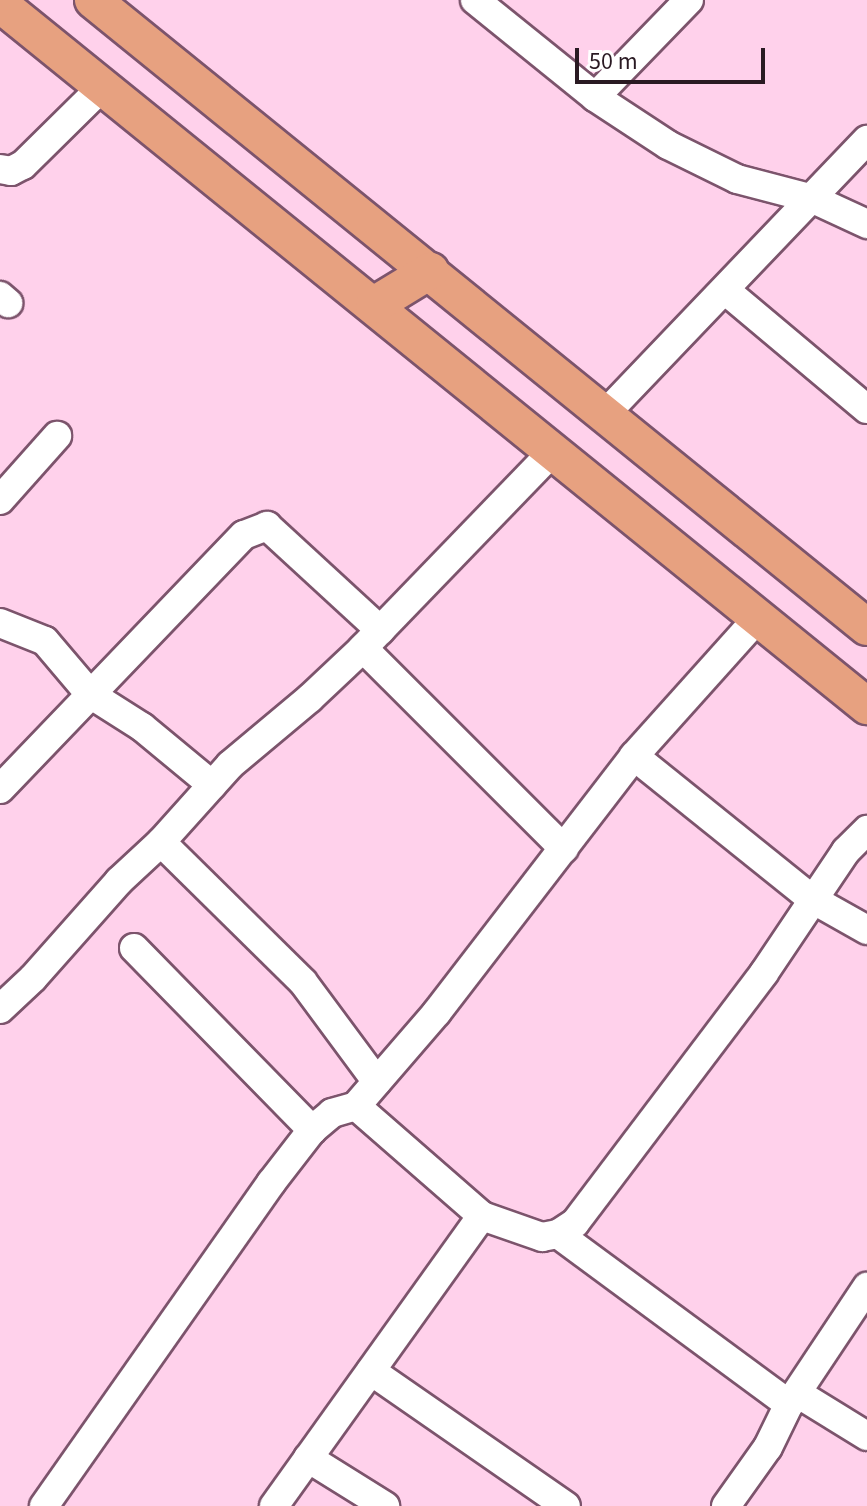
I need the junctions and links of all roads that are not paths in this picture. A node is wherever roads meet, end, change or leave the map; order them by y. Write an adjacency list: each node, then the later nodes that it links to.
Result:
1 (93, 0): 11 (main road)
2 (689, 0): 6 (street)
3 (0, 4): 5 (main road)
4 (492, 5): 6 (street)
5 (101, 88): 8 (street); 13 (main road)
6 (595, 97): 9 (street)
7 (867, 140): 9 (street)
8 (0, 169)
9 (813, 199): 10 (street); 12 (street)
10 (867, 224)
11 (430, 271): 13 (main road); 15 (main road)
12 (725, 290): 14 (street); 15 (street)
13 (374, 305): 17 (main road)
14 (867, 409)
15 (606, 413): 21 (main road)
16 (57, 436): 18 (street)
17 (552, 452): 19 (main road); 22 (street)
18 (0, 500)
19 (758, 618): 24 (main road); 25 (street)
20 (0, 623): 23 (street)
21 (867, 627)
22 (372, 639): 23 (street); 26 (street); 30 (street)
23 (90, 694): 26 (street); 27 (street)
24 (867, 706)
25 (634, 756): 30 (street); 31 (street)
26 (212, 785): 29 (street)
27 (0, 789)
28 (867, 830): 31 (street)
29 (161, 842): 34 (street); 35 (street)
30 (564, 849): 35 (street)
31 (812, 899): 32 (street); 39 (street)
32 (867, 930)
33 (134, 948): 37 (street)
34 (0, 1009)
35 (377, 1082): 36 (street)
36 (356, 1106): 37 (street); 38 (street)
37 (312, 1130): 45 (street)
38 (482, 1216): 39 (street); 41 (street)
39 (558, 1234): 42 (street)
40 (867, 1287): 42 (street)
41 (371, 1371): 44 (street); 48 (street)
42 (793, 1399): 43 (street); 49 (street)
43 (867, 1436)
44 (308, 1458): 46 (street); 47 (street)
45 (44, 1506)
46 (274, 1506)
47 (385, 1506)
48 (566, 1506)
49 (726, 1506)

